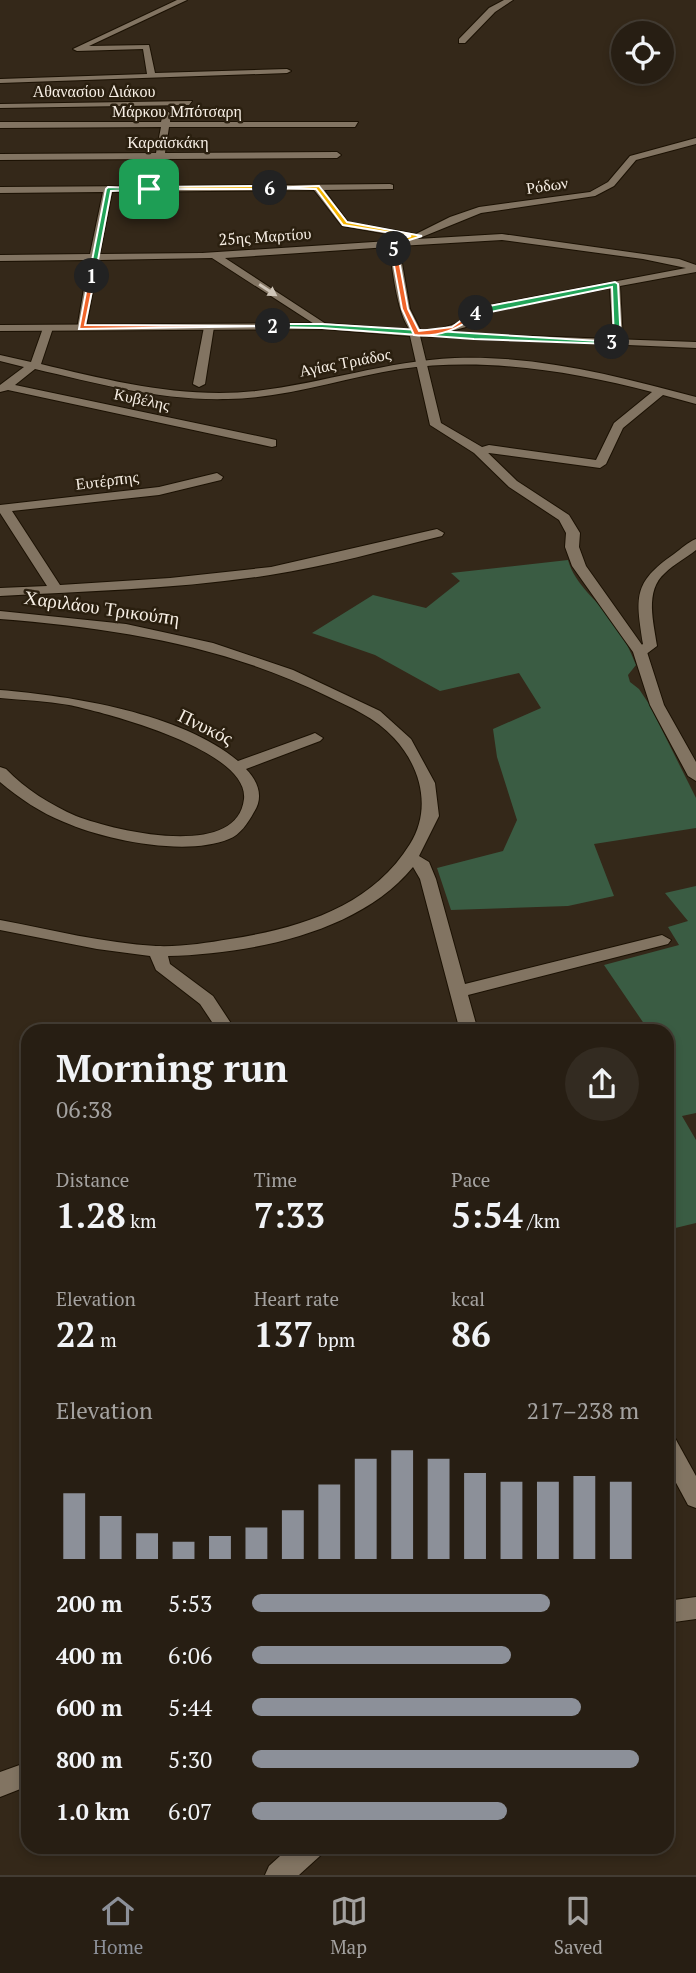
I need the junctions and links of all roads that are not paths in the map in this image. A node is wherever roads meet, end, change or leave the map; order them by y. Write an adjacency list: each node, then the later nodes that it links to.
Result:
1 (183, 0): 5 (street)
2 (509, 0): 3 (street)
3 (462, 41)
4 (286, 71): 5 (street)
5 (151, 75): 6 (street)
6 (0, 81)
7 (189, 103): 8 (street, Αθανασίου Διάκου)
8 (169, 104): 9 (street, Αθανασίου Διάκου); 12 (street)
9 (0, 106)
10 (355, 124): 12 (street, Μάρκου Μπότσαρη)
11 (0, 125): 12 (street, Μάρκου Μπότσαρη)
12 (165, 125): 15 (street)
13 (696, 141): 22 (street, Ρόδων)
14 (337, 155): 15 (street, Καραϊσκάκη)
15 (160, 156): 16 (street, Καραϊσκάκη); 20 (street)
16 (0, 157)
17 (390, 187): 18 (street)
18 (317, 188): 20 (street); 22 (street)
19 (108, 189): 20 (street); 21 (street); 25 (street)
20 (149, 189)
21 (0, 190)
22 (419, 236): 23 (street, Ρόδων)
23 (393, 243): 24 (street, 25ης Μαρτίου); 27 (street, 25ης Μαρτίου); 34 (street)
24 (214, 255): 25 (street, 25ης Μαρτίου); 29 (street, one-way to 29)
25 (96, 257): 26 (street, 25ης Μαρτίου); 30 (street)
26 (0, 258)
27 (696, 269): 28 (street)
28 (615, 284): 34 (street); 35 (street)
29 (322, 326): 31 (street); 34 (street)
30 (81, 327): 31 (street); 33 (street)
31 (209, 327): 40 (street)
32 (0, 328): 33 (street)
33 (48, 328): 39 (street)
34 (423, 334): 35 (street); 38 (street)
35 (618, 342): 36 (street)
36 (696, 345)
37 (0, 358): 39 (street, Αγίας Τριάδος)
38 (423, 363): 39 (street, Αγίας Τριάδος); 42 (street, Αγίας Τριάδος); 45 (street)
39 (34, 365): 41 (street)
40 (200, 384)
41 (3, 389): 44 (street, Κυβέλης)
42 (661, 391): 43 (street, Αγίας Τριάδος); 45 (street)
43 (696, 401)
44 (272, 443)
45 (478, 450): 53 (street)
46 (216, 477): 47 (street, Ευτέρπης)
47 (2, 509): 50 (street)
48 (437, 533): 50 (street)
49 (696, 542): 53 (street)
50 (56, 589): 51 (street)
51 (0, 592)
52 (0, 615): 59 (street, Χαριλάου Τρικούπη)
53 (640, 652): 57 (street)
54 (0, 694): 56 (street, Πνυκός)
55 (315, 738): 56 (street)
56 (239, 766): 58 (street, Πνυκός)
57 (696, 776)
58 (3, 781)
59 (412, 859): 62 (street, Χαριλάου Τρικούπη); 63 (street)
60 (0, 925): 62 (street, Χαριλάου Τρικούπη)
61 (662, 940): 63 (street)
62 (158, 951): 64 (street)
63 (457, 992): 65 (street)
64 (222, 1024)
65 (467, 1024)
66 (674, 1458): 67 (street)
67 (696, 1498)
68 (696, 1608): 69 (street)
69 (674, 1611)
70 (21, 1776): 71 (street)
71 (0, 1784)
72 (302, 1854): 73 (street)
73 (278, 1875)

